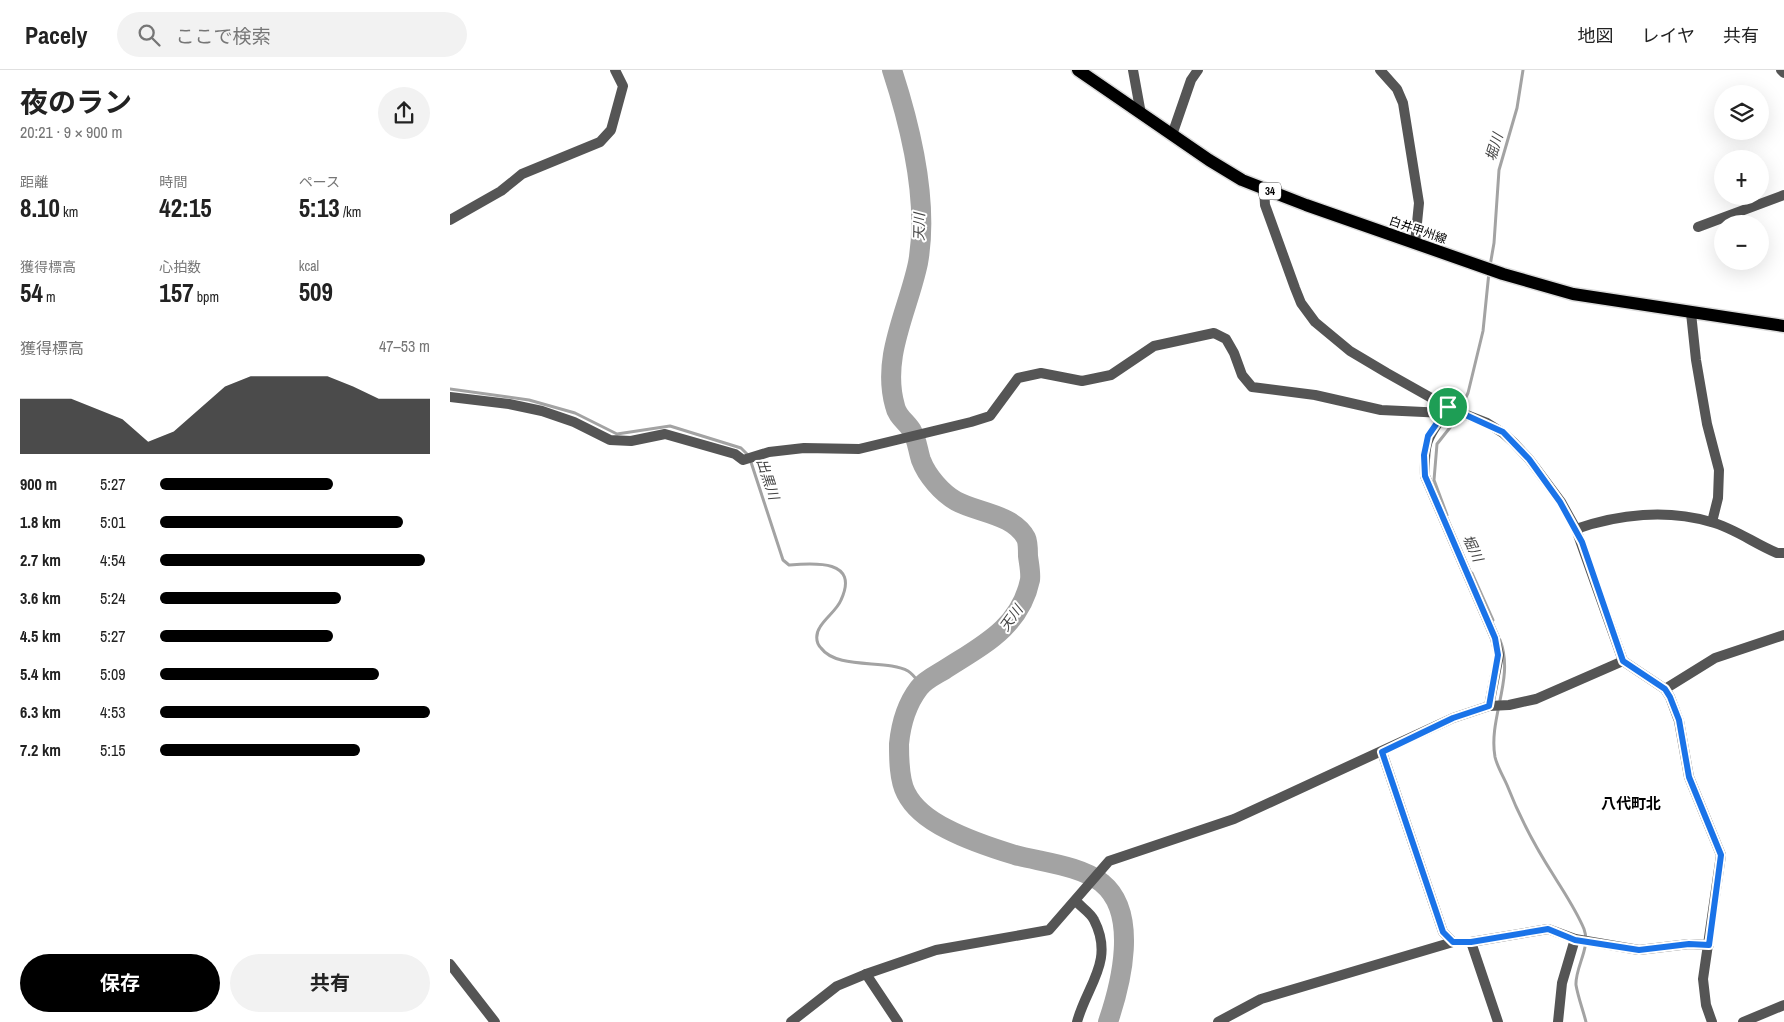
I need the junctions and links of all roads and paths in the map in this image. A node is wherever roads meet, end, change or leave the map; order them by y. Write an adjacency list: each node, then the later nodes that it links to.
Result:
1 (615, 70): 12 (street)
2 (1078, 70): 8 (main road, 白井甲州線 / 34)
3 (1133, 70): 8 (street)
4 (1198, 70): 9 (street)
5 (1380, 70): 14 (street)
6 (1781, 70): 7 (street)
7 (1784, 73)
8 (1141, 114): 9 (main road, 白井甲州線 / 34)
9 (1172, 135): 10 (main road, 白井甲州線 / 34)
10 (1264, 189): 14 (main road, 白井甲州線 / 34); 18 (street)
11 (1784, 194): 13 (street)
12 (450, 220)
13 (1698, 227)
14 (1415, 243): 15 (main road, 白井甲州線 / 34)
15 (1692, 313): 16 (main road, 白井甲州線 / 34); 19 (street)
16 (1784, 326)
17 (450, 397): 18 (street)
18 (1448, 410): 20 (street); 25 (street)
19 (1712, 522): 20 (street); 21 (street)
20 (1576, 529): 23 (street)
21 (1784, 553)
22 (1784, 636): 24 (street)
23 (1623, 661): 24 (street); 25 (street)
24 (1665, 689): 31 (street)
25 (1492, 706): 26 (street)
26 (1382, 752): 27 (street); 29 (street)
27 (1076, 901): 33 (street); 38 (street)
28 (1576, 940): 30 (street); 31 (street); 41 (street)
29 (1453, 942): 30 (street); 39 (street)
30 (1471, 942): 40 (street)
31 (1709, 945): 42 (street)
32 (450, 964): 35 (street)
33 (866, 974): 36 (street); 37 (street)
34 (1784, 1005): 43 (street)
35 (495, 1022)
36 (791, 1022)
37 (898, 1022)
38 (1077, 1022)
39 (1218, 1022)
40 (1498, 1022)
41 (1558, 1022)
42 (1712, 1022)
43 (1743, 1022)

